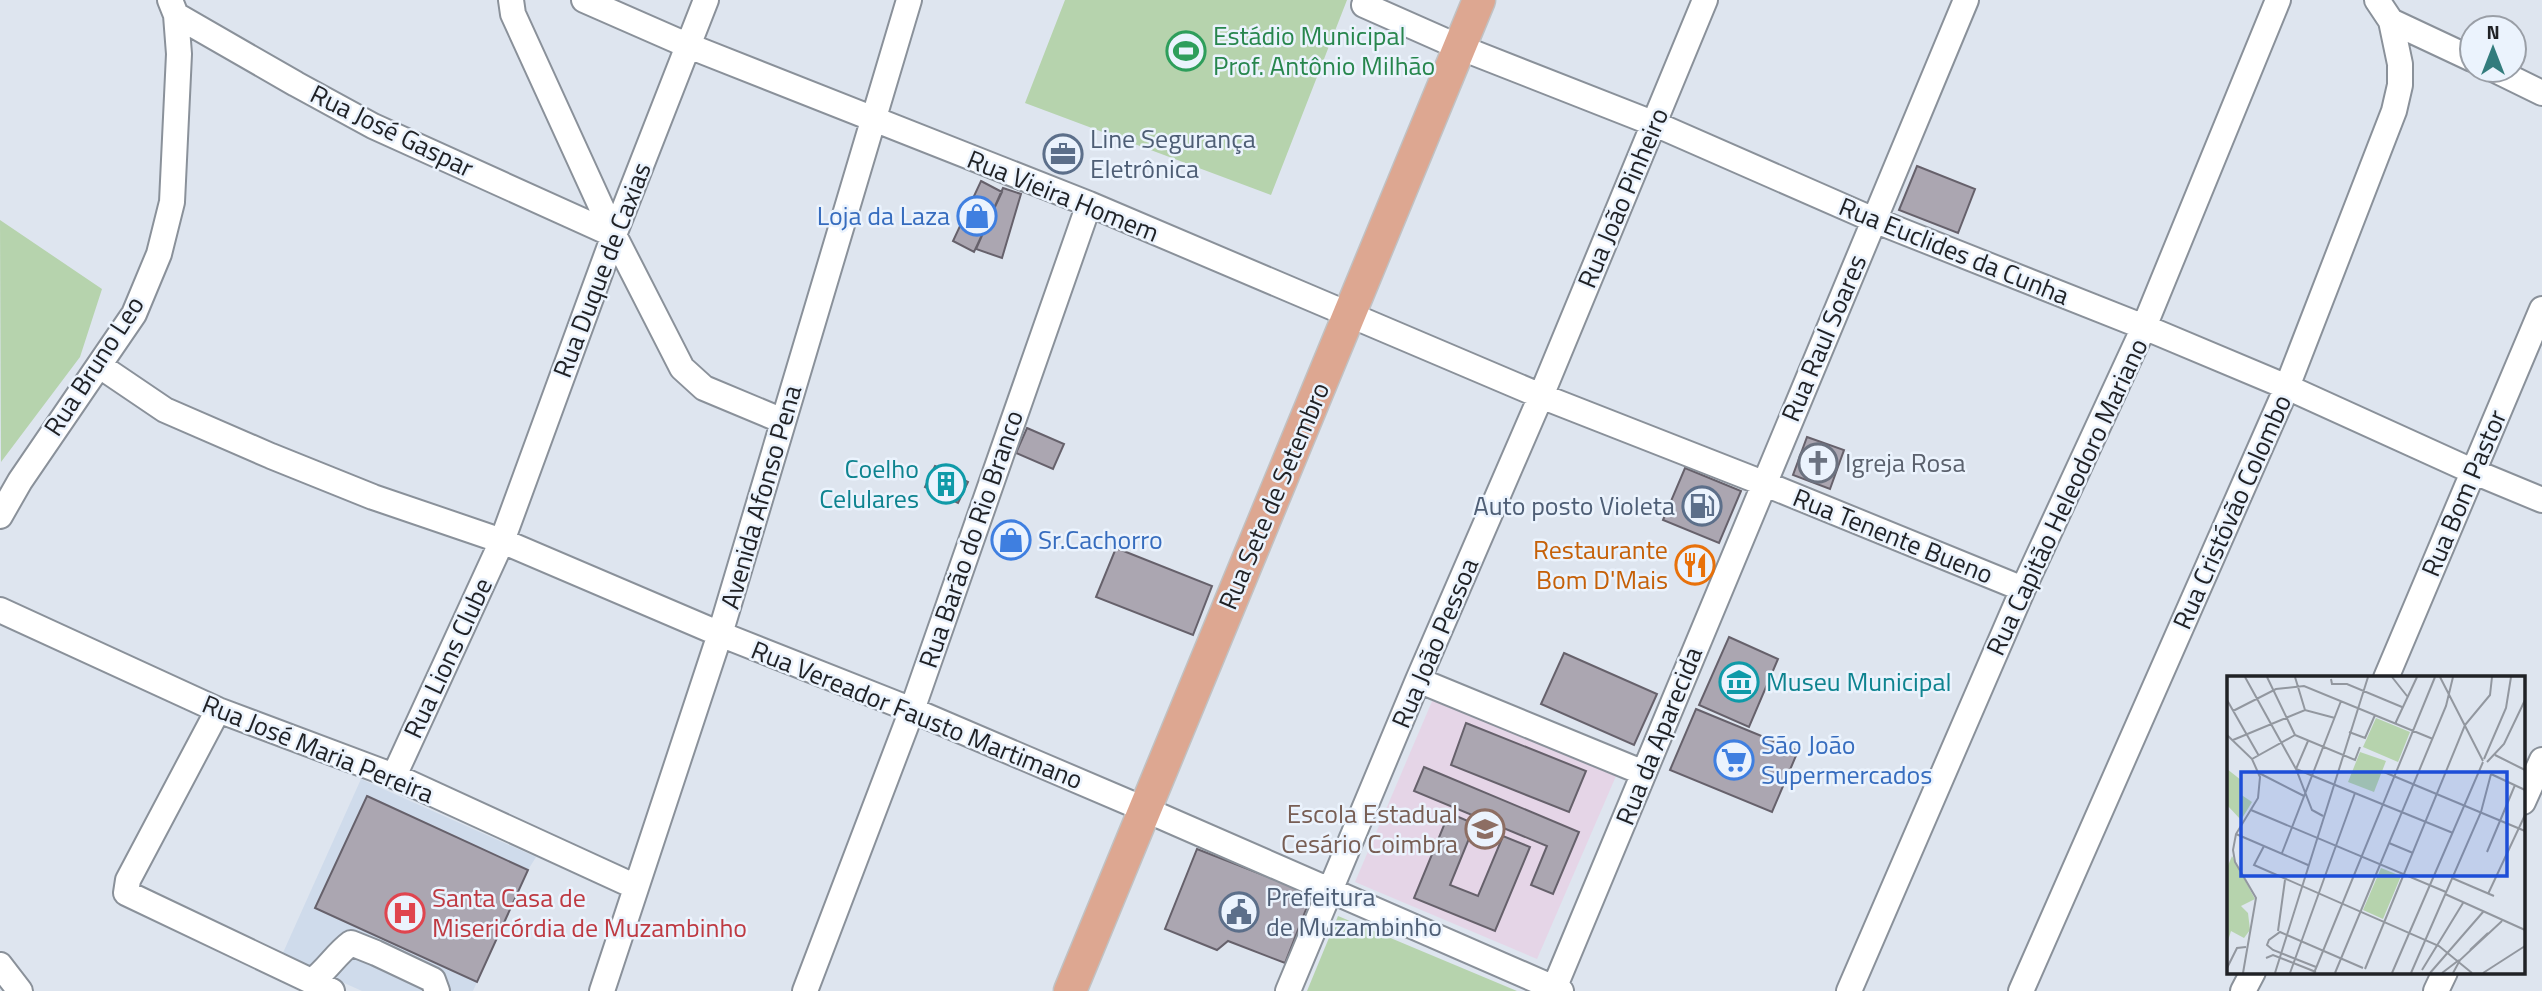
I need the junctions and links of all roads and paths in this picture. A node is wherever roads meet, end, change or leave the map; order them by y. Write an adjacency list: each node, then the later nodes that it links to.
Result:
1 (511, 0): 22 (street)
2 (584, 0): 13 (street, Rua Vieira Homem)
3 (706, 0): 13 (street, Rua Duque de Caxias)
4 (909, 0): 18 (street, Avenida Afonso Pena)
5 (1479, 0): 14 (main road, Rua Sete de Setembro)
6 (1705, 0): 19 (street, Rua João Pinheiro)
7 (1966, 0): 21 (street, Rua Raul Soares)
8 (2278, 0): 25 (street, Rua Capitão Heleodoro Mariano)
9 (2377, 0): 12 (street)
10 (1364, 5): 14 (street, Rua Euclides da Cunha)
11 (173, 7): 22 (street, Rua José Gaspar); 26 (street, Rua Bruno Leo)
12 (2392, 20): 15 (street); 27 (street, Rua Cristóvão Colombo)
13 (689, 46): 18 (street, Rua Vieira Homem); 22 (street, Rua Duque de Caxias)
14 (1459, 47): 19 (street, Rua Euclides da Cunha); 24 (main road, Rua Sete de Setembro)
15 (2458, 52)
16 (2524, 84): 17 (street)
17 (2542, 93)
18 (874, 120): 20 (street, Rua Vieira Homem); 29 (street, Avenida Afonso Pena)
19 (1655, 124): 21 (street, Rua Euclides da Cunha); 28 (street, Rua João Pinheiro)
20 (1088, 204): 24 (street, Rua Vieira Homem); 41 (street, Rua Barão do Rio Branco)
21 (1874, 220): 25 (street, Rua Euclides da Cunha); 31 (street, Rua Raul Soares)
22 (614, 235): 29 (street); 34 (street, Rua Duque de Caxias)
23 (2542, 309): 30 (street, Rua Bom Pastor)
24 (1349, 315): 28 (street, Rua Vieira Homem); 46 (main road, Rua Sete de Setembro)
25 (2144, 327): 27 (street, Rua Euclides da Cunha); 35 (street, Rua Capitão Heleodoro Mariano)
26 (100, 366): 33 (street, Rua Bruno Leo); 34 (street, Rua Vereador Fausto Martimano)
27 (2287, 387): 30 (street, Rua Euclides da Cunha); 61 (street, Rua Cristóvão Colombo)
28 (1541, 396): 31 (street, Rua Tenente Bueno); 39 (street, Rua João Pessoa)
29 (783, 421): 37 (street, Avenida Afonso Pena)
30 (2472, 471): 32 (street, Rua Euclides da Cunha); 38 (street, Rua Bom Pastor)
31 (1763, 483): 35 (street, Rua Tenente Bueno); 43 (street, Rua da Aparecida)
32 (2542, 500)
33 (0, 516)
34 (502, 541): 37 (street, Rua Vereador Fausto Martimano); 44 (street, Rua Lions Clube)
35 (2023, 589): 60 (street, Rua Capitão Heleodoro Mariano)
36 (0, 610): 40 (street, Rua José Maria Pereira)
37 (720, 634): 41 (street, Rua Vereador Fausto Martimano); 47 (street, Avenida Afonso Pena)
38 (2387, 676)
39 (1418, 680): 43 (street); 48 (street, Rua João Pessoa)
40 (218, 710): 44 (street, Rua José Maria Pereira); 52 (street)
41 (912, 710): 46 (street, Rua Vereador Fausto Martimano); 57 (street, Rua Barão do Rio Branco)
42 (2542, 760): 45 (street)
43 (1644, 773): 53 (street, Rua da Aparecida)
44 (394, 776): 47 (street, Rua José Maria Pereira)
45 (2524, 800)
46 (1144, 808): 48 (street, Rua Vereador Fausto Martimano); 58 (main road, Rua Sete de Setembro)
47 (636, 887): 56 (street, Avenida Afonso Pena)
48 (1330, 891): 53 (street, Rua Vereador Fausto Martimano); 59 (street, Rua João Pessoa)
49 (0, 965): 54 (street)
50 (2252, 974): 62 (street)
51 (2444, 974): 63 (street)
52 (322, 986): 55 (street)
53 (1556, 990)
54 (20, 991)
55 (437, 991)
56 (602, 991)
57 (805, 991)
58 (1070, 991)
59 (1288, 991)
60 (1849, 991)
61 (2021, 991)
62 (2243, 991)
63 (2436, 991)

